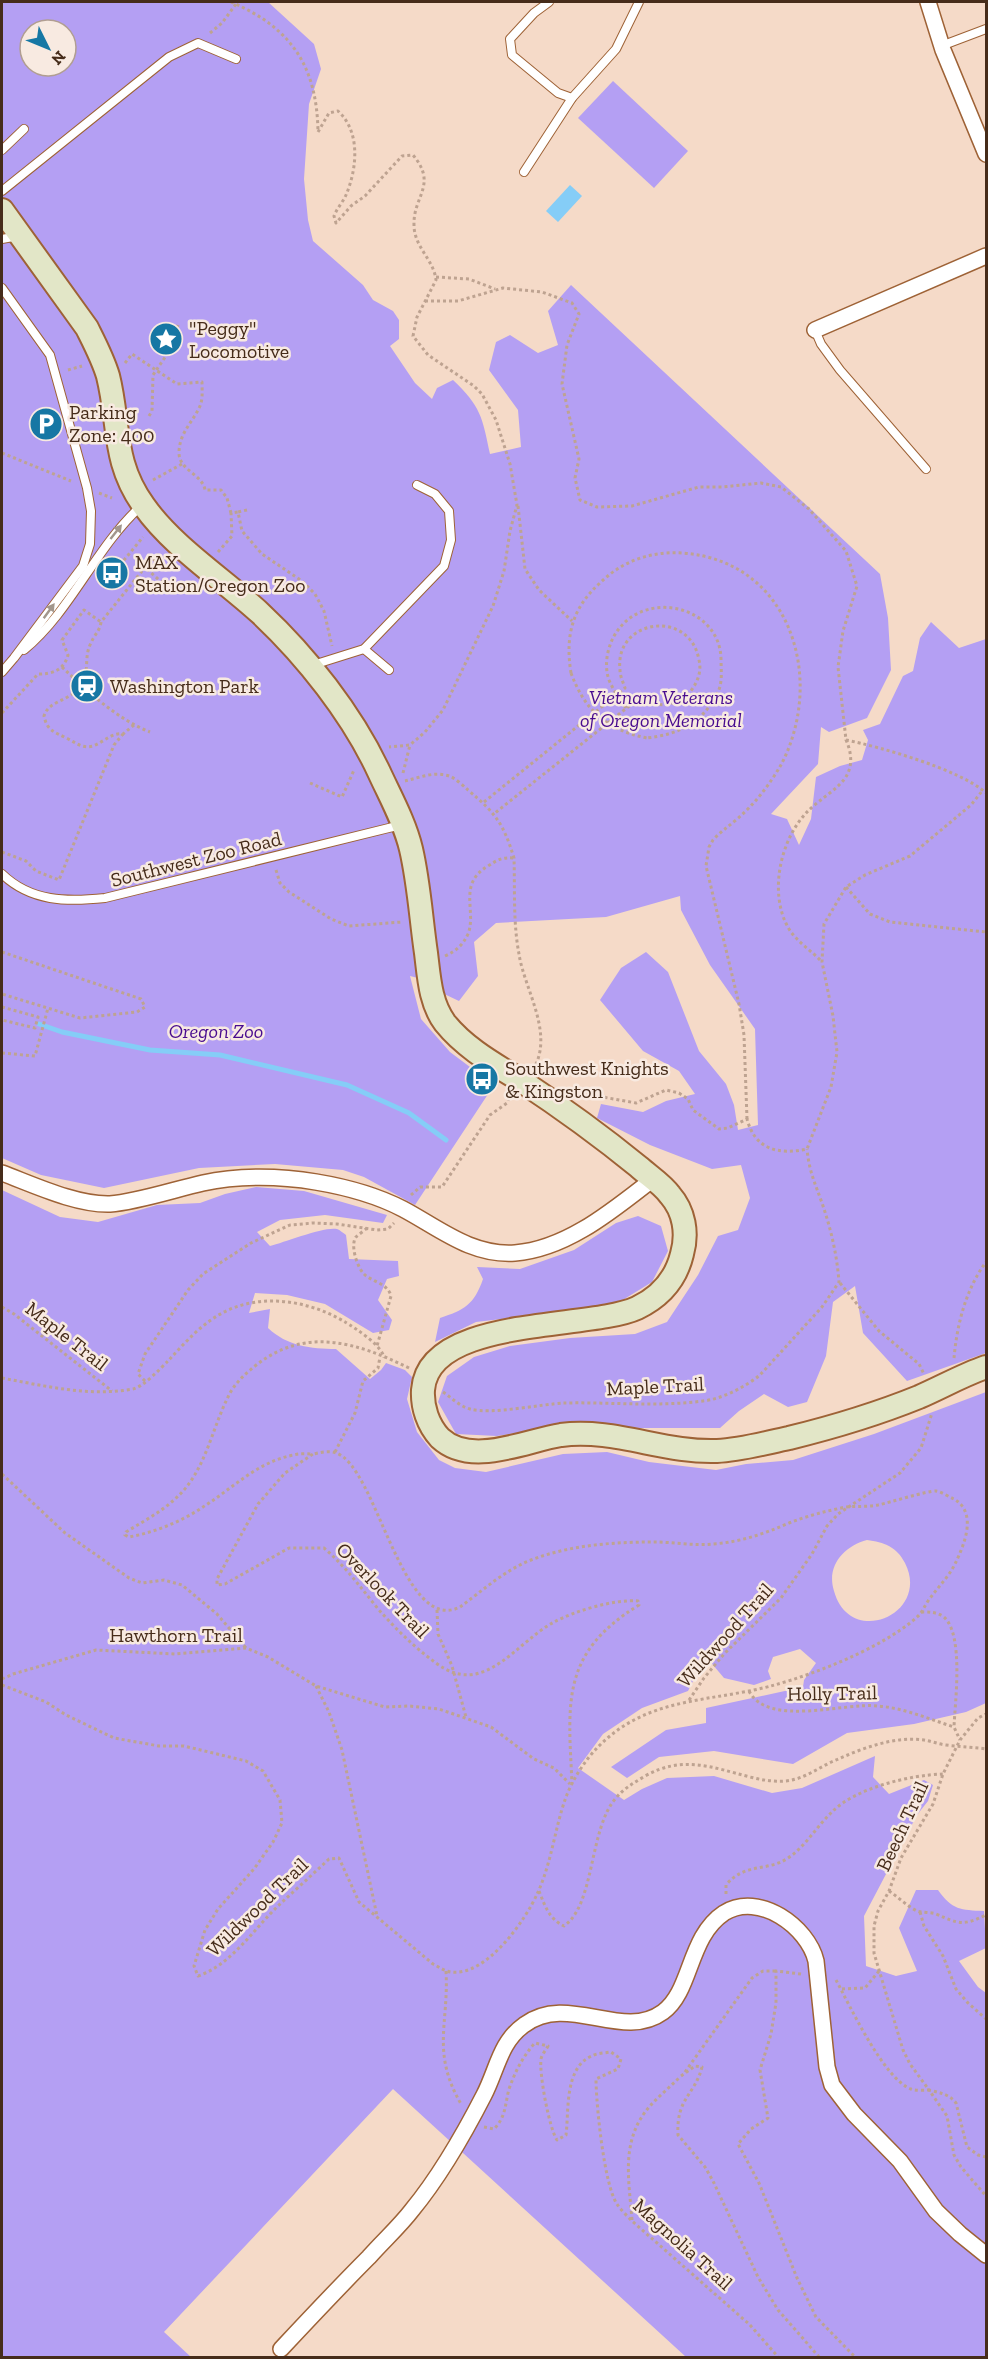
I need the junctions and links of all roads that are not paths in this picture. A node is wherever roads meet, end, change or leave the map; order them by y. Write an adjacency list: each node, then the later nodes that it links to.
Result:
1 (549, 2): 7 (lane)
2 (639, 2): 7 (lane)
3 (928, 2): 5 (street)
4 (987, 29): 5 (lane)
5 (941, 46): 10 (street)
6 (237, 58): 12 (lane)
7 (572, 98): 11 (lane)
8 (24, 129): 9 (lane)
9 (2, 150)
10 (987, 154)
11 (524, 172)
12 (2, 190)
13 (2, 210): 14 (street)
14 (11, 237): 20 (street)
15 (987, 256): 17 (street)
16 (2, 288): 22 (lane, one-way to 16)
17 (815, 330): 18 (lane)
18 (926, 469)
19 (417, 485): 21 (lane)
20 (145, 494): 22 (lane, one-way to 20); 23 (street)
21 (364, 649): 23 (lane); 24 (lane)
22 (14, 658): 25 (lane)
23 (308, 666): 26 (street)
24 (389, 670)
25 (2, 672)
26 (402, 824): 27 (lane, Southwest Zoo Road); 29 (street)
27 (2, 874)
28 (2, 1173): 29 (street)
29 (653, 1179): 30 (street)
30 (987, 1367)
31 (987, 2255): 32 (street)
32 (281, 2349)

